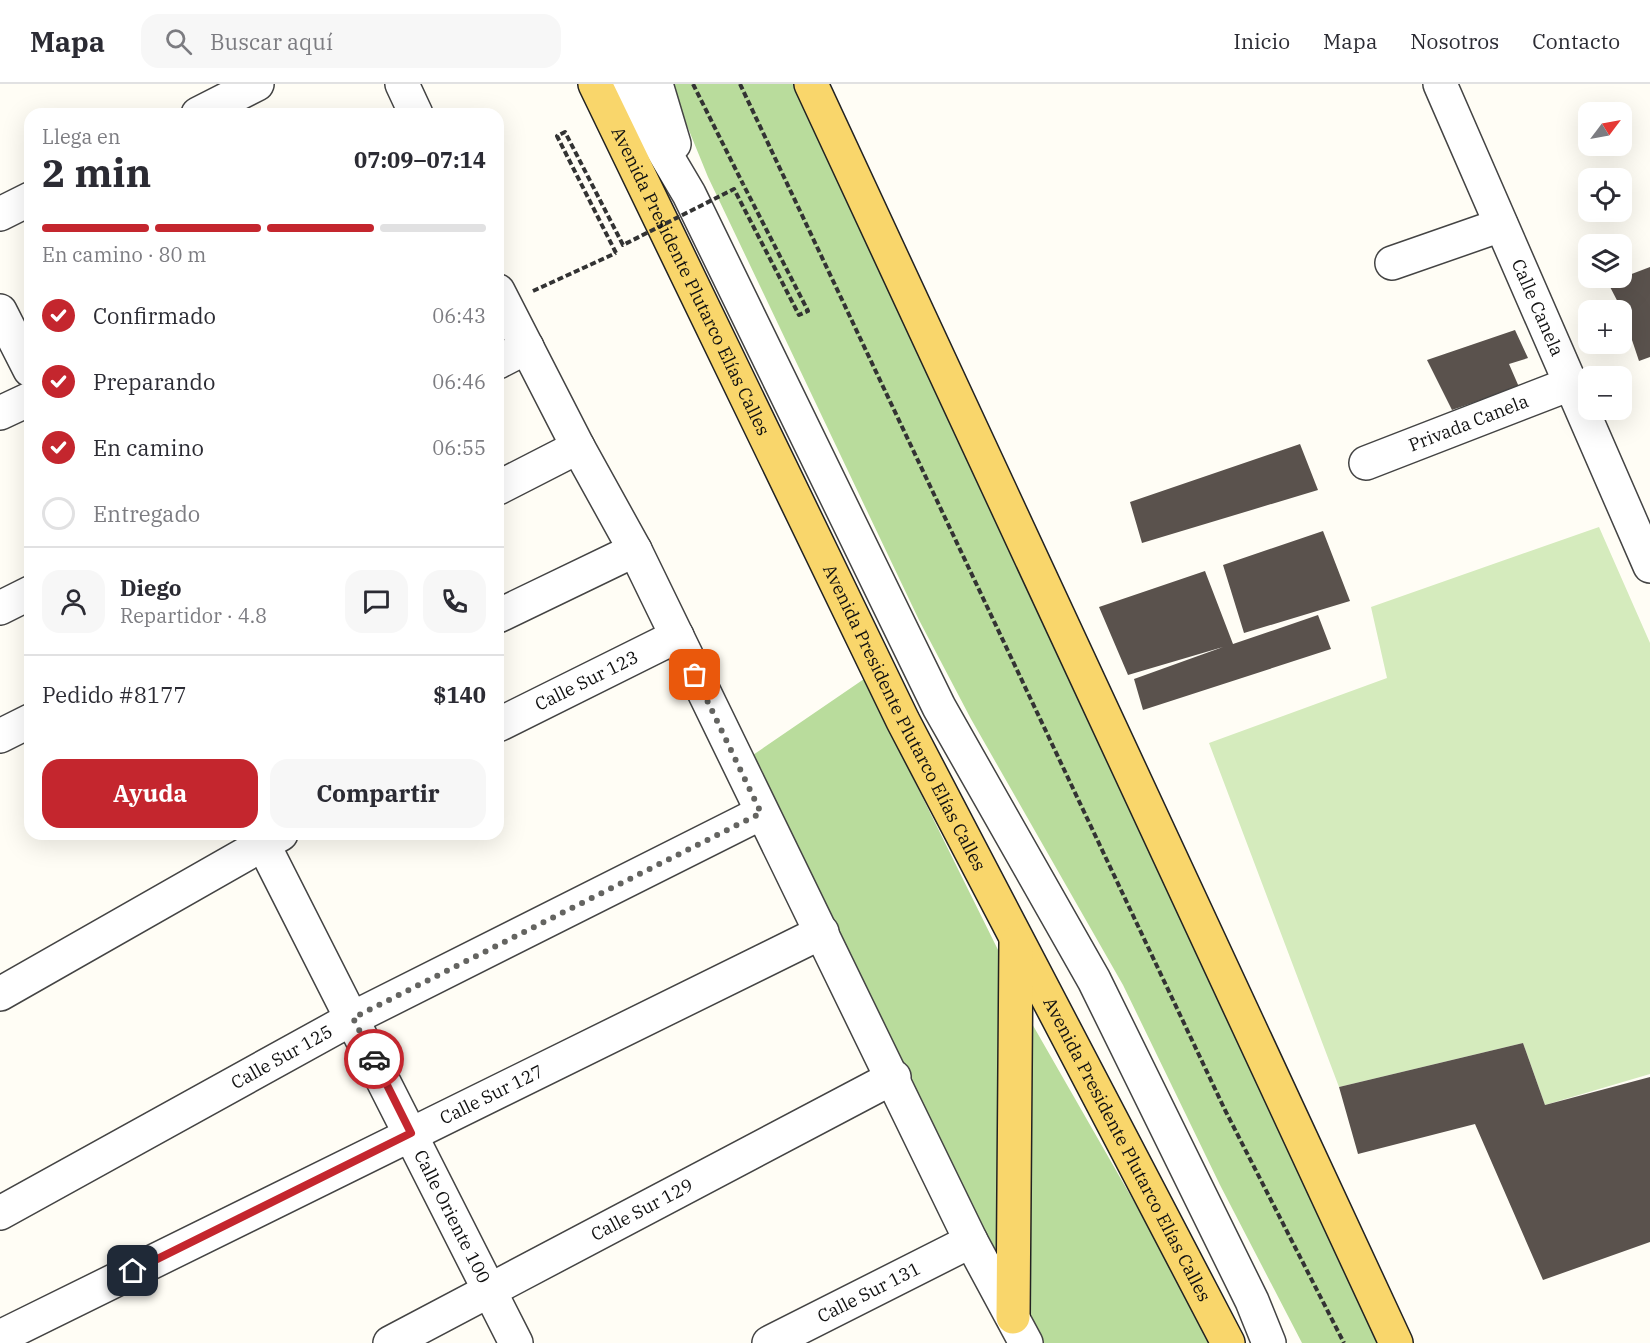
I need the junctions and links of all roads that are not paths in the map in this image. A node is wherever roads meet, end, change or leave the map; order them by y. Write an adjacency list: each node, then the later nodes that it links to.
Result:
1 (257, 84): 8 (street)
2 (402, 84): 9 (street)
3 (595, 84): 39 (main road, Avenida Presidente Plutarco Elías Calles)
4 (624, 84): 10 (street)
5 (656, 84): 10 (street)
6 (811, 84): 56 (main road)
7 (1440, 84): 13 (street, Calle Canela)
8 (210, 108)
9 (413, 108)
10 (689, 194): 47 (street)
11 (24, 202): 12 (street)
12 (0, 214)
13 (1501, 225): 14 (street); 20 (street, Calle Canela)
14 (1392, 263)
15 (504, 304): 17 (street)
16 (0, 311): 18 (street)
17 (527, 348): 19 (street); 23 (street)
18 (24, 358)
19 (504, 359)
20 (1570, 384): 24 (street, Privada Canela); 27 (street, Calle Canela)
21 (24, 402): 22 (street)
22 (0, 413)
23 (578, 447): 25 (street); 26 (street)
24 (1365, 463)
25 (504, 485)
26 (635, 550): 30 (street); 31 (street)
27 (1650, 566)
28 (24, 596): 29 (street)
29 (0, 608)
30 (504, 613)
31 (677, 636): 32 (street, Calle Sur 123); 35 (street)
32 (504, 722)
33 (24, 724): 34 (street)
34 (0, 736)
35 (761, 813): 38 (street); 41 (street, Calle Sur 125)
36 (262, 840): 40 (street)
37 (268, 840): 41 (street, Calle Oriente 100)
38 (822, 932): 42 (street); 43 (street, Calle Sur 127)
39 (1016, 938): 48 (main road); 53 (main road, Avenida Presidente Plutarco Elías Calles)
40 (0, 994)
41 (353, 1018): 43 (street, Calle Oriente 100); 44 (street, Calle Sur 125)
42 (894, 1077): 45 (street); 46 (street, Calle Sur 129)
43 (411, 1133): 46 (street, Calle Oriente 100); 49 (street, Calle Sur 127)
44 (0, 1213)
45 (972, 1241): 48 (street); 52 (street, Calle Sur 131)
46 (489, 1289): 50 (street, Calle Sur 129); 51 (street, Calle Oriente 100)
47 (1252, 1301): 54 (street); 55 (street)
48 (1019, 1330)
49 (3, 1335)
50 (390, 1343)
51 (516, 1343)
52 (769, 1343)
53 (1228, 1343)
54 (1269, 1343)
55 (1279, 1343)
56 (1396, 1343)

